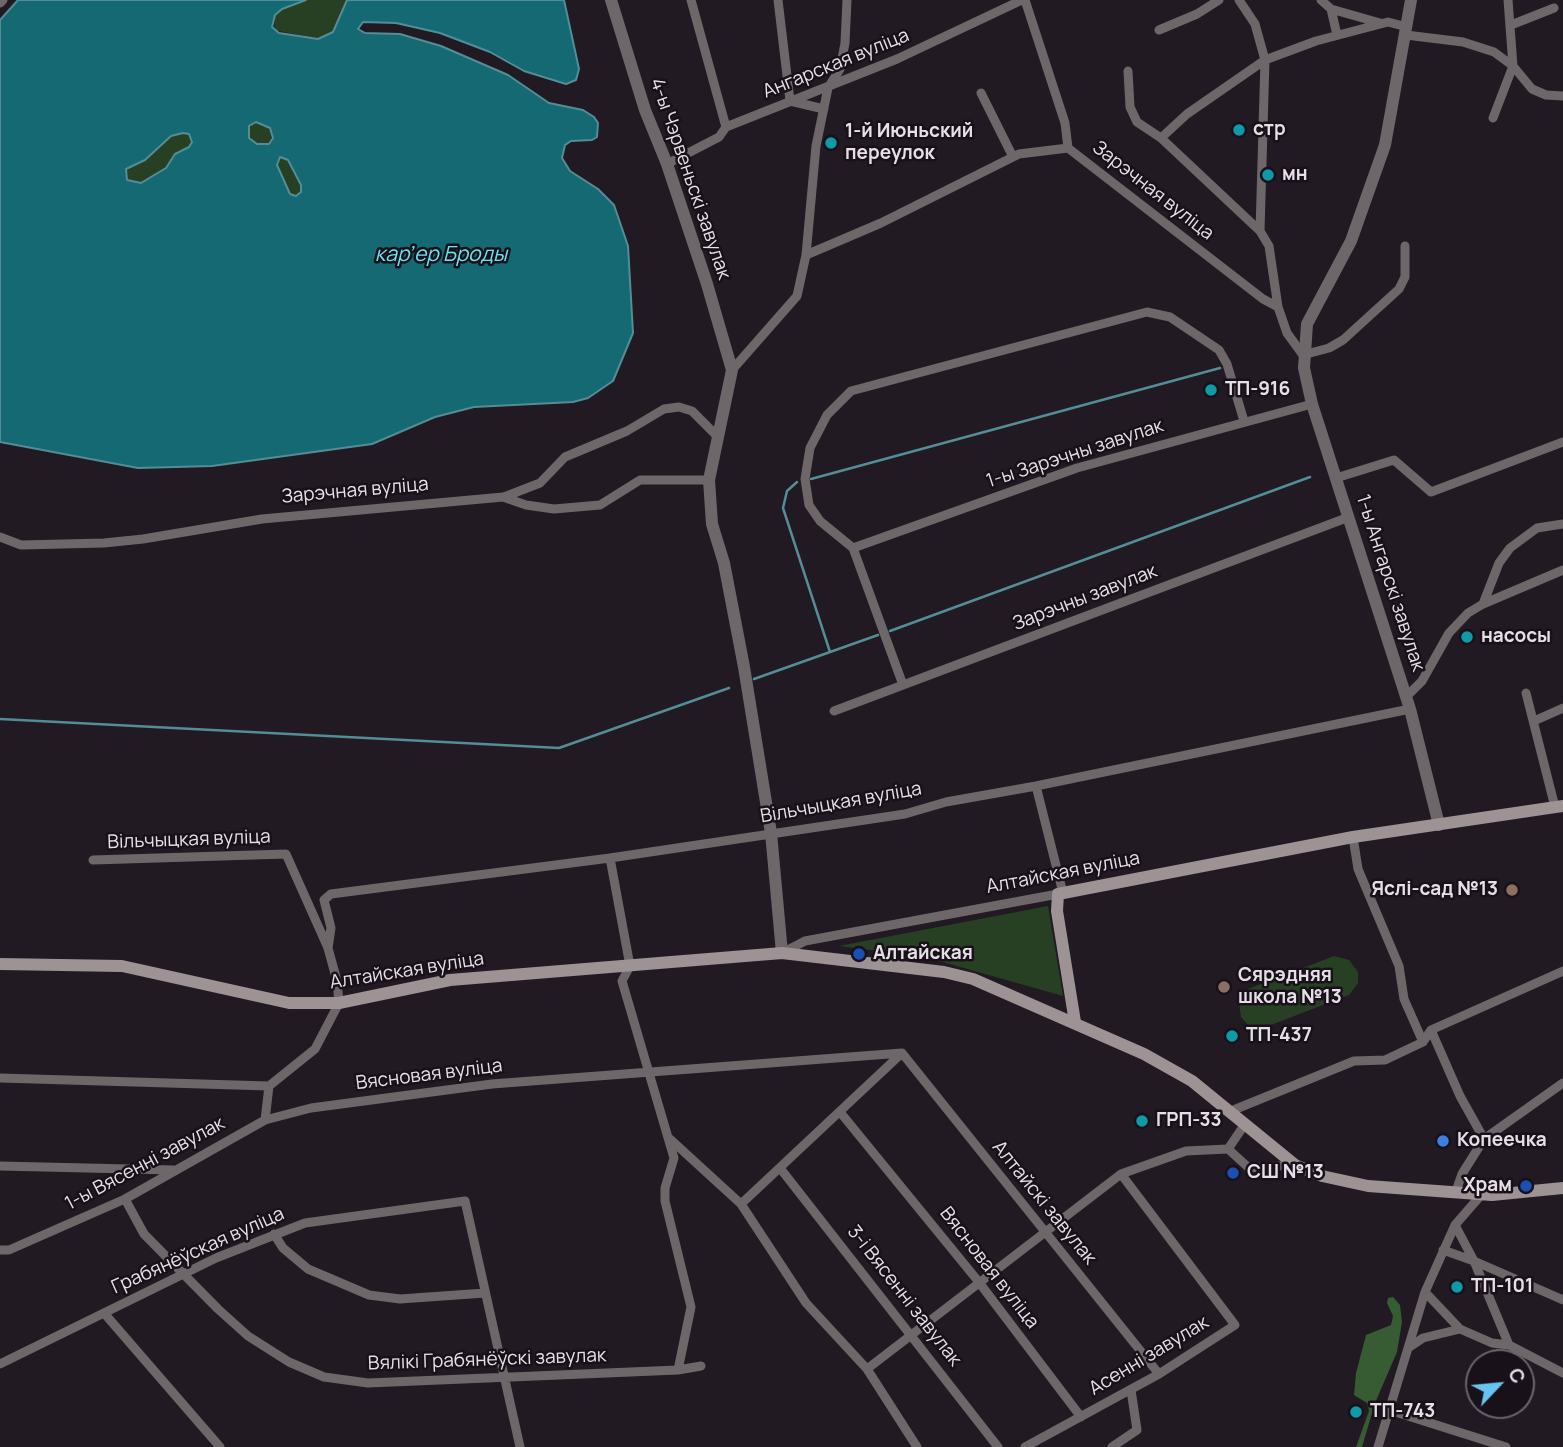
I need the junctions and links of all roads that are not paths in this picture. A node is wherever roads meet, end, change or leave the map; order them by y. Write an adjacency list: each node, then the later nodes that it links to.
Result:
1 (611, 0): 31 (street, 4-ы Чэрвеньскі завулак)
2 (691, 0): 27 (street)
3 (778, 0): 24 (street)
4 (847, 0): 21 (street)
5 (1023, 0): 21 (street, Ангарская вуліца); 29 (street)
6 (1219, 0): 15 (street)
7 (1239, 0): 18 (street, 1-ы Ангарскі завулак)
8 (1321, 0): 12 (street)
9 (1411, 0): 16 (street, 1-ы Ангарскі завулак)
10 (1508, 0): 14 (street)
11 (1554, 8): 14 (street)
12 (1331, 9): 13 (street); 17 (street)
13 (1382, 24): 16 (street); 17 (street)
14 (1511, 26): 19 (street)
15 (1159, 30)
16 (1407, 31): 19 (street); 36 (street, 1-ы Ангарскі завулак)
17 (1337, 35): 18 (street)
18 (1265, 60): 28 (street); 32 (street, 1-ы Ангарскі завулак)
19 (1513, 66): 23 (street); 26 (street)
20 (1128, 71): 28 (street)
21 (828, 88): 24 (street, Ангарская вуліца); 25 (street)
22 (981, 93): 30 (street)
23 (1563, 96)
24 (790, 102): 25 (street); 27 (street, Ангарская вуліца)
25 (824, 109): 34 (street)
26 (1493, 118)
27 (726, 127): 31 (street, Ангарская вуліца)
28 (1161, 138): 32 (street)
29 (1068, 148): 30 (street, Зарэчная вуліца); 35 (street, Зарэчная вуліца)
30 (1013, 157): 34 (street, Зарэчная вуліца)
31 (667, 164): 37 (street, 4-ы Чэрвеньскі завулак)
32 (1260, 231): 35 (street, 1-ы Ангарскі завулак)
33 (1405, 247): 36 (street)
34 (806, 255): 37 (street)
35 (1278, 307): 36 (street, 1-ы Ангарскі завулак)
36 (1303, 355): 38 (street, 1-ы Ангарскі завулак)
37 (732, 370): 40 (street)
38 (1312, 404): 39 (street, 1-ы Зарэчны завулак); 42 (street, 1-ы Ангарскі завулак)
39 (1244, 421): 48 (street, 1-ы Зарэчны завулак); 48 (street)
40 (718, 437): 43 (street); 44 (street)
41 (1563, 442): 42 (street)
42 (1336, 478): 45 (street, 1-ы Ангарскі завулак)
43 (709, 480): 44 (street, Зарэчная вуліца); 60 (street)
44 (503, 498): 47 (street, Зарэчная вуліца)
45 (1349, 517): 51 (street, Зарэчны завулак); 53 (street, 1-ы Ангарскі завулак)
46 (1563, 524): 50 (street)
47 (0, 537)
48 (853, 548): 51 (street)
49 (1563, 570): 50 (street)
50 (1483, 604): 53 (street)
51 (903, 685): 55 (street, Зарэчны завулак)
52 (1527, 693): 56 (street)
53 (1408, 703): 57 (street, Вільчыцкая вуліца); 59 (street, 1-ы Ангарскі завулак)
54 (1563, 708): 56 (street)
55 (834, 711)
56 (1534, 721): 58 (street)
57 (1036, 786): 60 (street, Вільчыцкая вуліца); 64 (street)
58 (1559, 807): 59 (main road, Алтайская вуліца)
59 (1439, 825): 61 (main road, Алтайская вуліца)
60 (771, 833): 62 (street, Вільчыцкая вуліца); 66 (street)
61 (1353, 837): 64 (main road, Алтайская вуліца); 73 (street)
62 (610, 858): 65 (street, Вільчыцкая вуліца); 68 (street)
63 (93, 860): 65 (street, Вільчыцкая вуліца)
64 (1060, 894): 66 (street, Алтайская вуліца); 71 (main road)
65 (328, 948): 70 (street)
66 (782, 953): 68 (main road, Алтайская вуліца); 71 (main road, Алтайская вуліца)
67 (0, 964): 70 (main road, Алтайская вуліца)
68 (630, 966): 70 (main road, Алтайская вуліца); 75 (street)
69 (1563, 971): 72 (street)
70 (339, 1003): 78 (street)
71 (1075, 1022): 79 (main road, Алтайская вуліца)
72 (1431, 1030): 73 (street); 84 (street)
73 (1423, 1042): 79 (street)
74 (902, 1053): 75 (street, Вясновая вуліца); 80 (street); 97 (street, Алтайскі завулак)
75 (649, 1072): 81 (street, Вясновая вуліца); 83 (street)
76 (0, 1078): 78 (street)
77 (1563, 1083): 84 (street)
78 (269, 1086): 81 (street)
79 (1231, 1111): 82 (main road, Алтайская вуліца)
80 (839, 1112): 88 (street); 103 (street, Вясновая вуліца)
81 (265, 1120): 89 (street, 1-ы Вясенні завулак)
82 (1245, 1124): 85 (street); 86 (main road, Алтайская вуліца)
83 (670, 1139): 95 (street); 115 (street)
84 (1484, 1139): 92 (street)
85 (1228, 1149): 86 (street); 90 (street)
86 (1295, 1165): 92 (main road, Алтайская вуліца)
87 (0, 1166): 89 (street)
88 (780, 1168): 95 (street); 109 (street, 3-і Вясенні завулак)
89 (176, 1170): 94 (street, 1-ы Вясенні завулак)
90 (1121, 1174): 97 (street); 117 (street, Асенні завулак)
91 (1563, 1188): 93 (main road, Алтайская вуліца)
92 (1456, 1191): 93 (main road, Алтайская вуліца)
93 (1482, 1194): 96 (street)
94 (125, 1199): 99 (street, 1-ы Вясенні завулак); 102 (street, Вялікі Грабянёўскі завулак)
95 (741, 1204): 114 (street)
96 (1455, 1226): 100 (street); 101 (street)
97 (1044, 1231): 103 (street); 117 (street, Алтайскі завулак)
98 (274, 1234): 102 (street, Грабянёўская вуліца); 105 (street); 105 (street, Грабянёўская вуліца)
99 (0, 1250)
100 (1443, 1250): 101 (street); 104 (street)
101 (1474, 1262): 106 (street); 110 (street)
102 (184, 1275): 107 (street, Грабянёўская вуліца); 118 (street, Вялікі Грабянёўскі завулак)
103 (978, 1281): 109 (street); 121 (street, Вясновая вуліца)
104 (1425, 1292): 108 (street); 111 (street)
105 (485, 1293): 118 (street, Грабянёўская вуліца)
106 (1563, 1300)
107 (104, 1313): 112 (street, Грабянёўская вуліца); 122 (street)
108 (1460, 1329): 110 (street); 111 (street)
109 (911, 1332): 114 (street); 125 (street, 3-і Вясенні завулак)
110 (1509, 1345): 116 (street)
111 (1408, 1348): 120 (street)
112 (0, 1364)
113 (701, 1366): 115 (street, Вялікі Грабянёўскі завулак)
114 (867, 1369): 124 (street)
115 (678, 1370): 118 (street, Вялікі Грабянёўскі завулак)
116 (1563, 1373)
117 (1159, 1374): 119 (street, Асенні завулак)
118 (506, 1378): 123 (street, Грабянёўская вуліца)
119 (1131, 1390): 121 (street, Асенні завулак); 127 (street)
120 (1389, 1410): 128 (street); 129 (street)
121 (1081, 1417): 126 (street, Асенні завулак)
122 (220, 1447)
123 (520, 1447)
124 (916, 1447)
125 (999, 1447)
126 (1024, 1447)
127 (1112, 1447)
128 (1378, 1447)
129 (1506, 1447)

